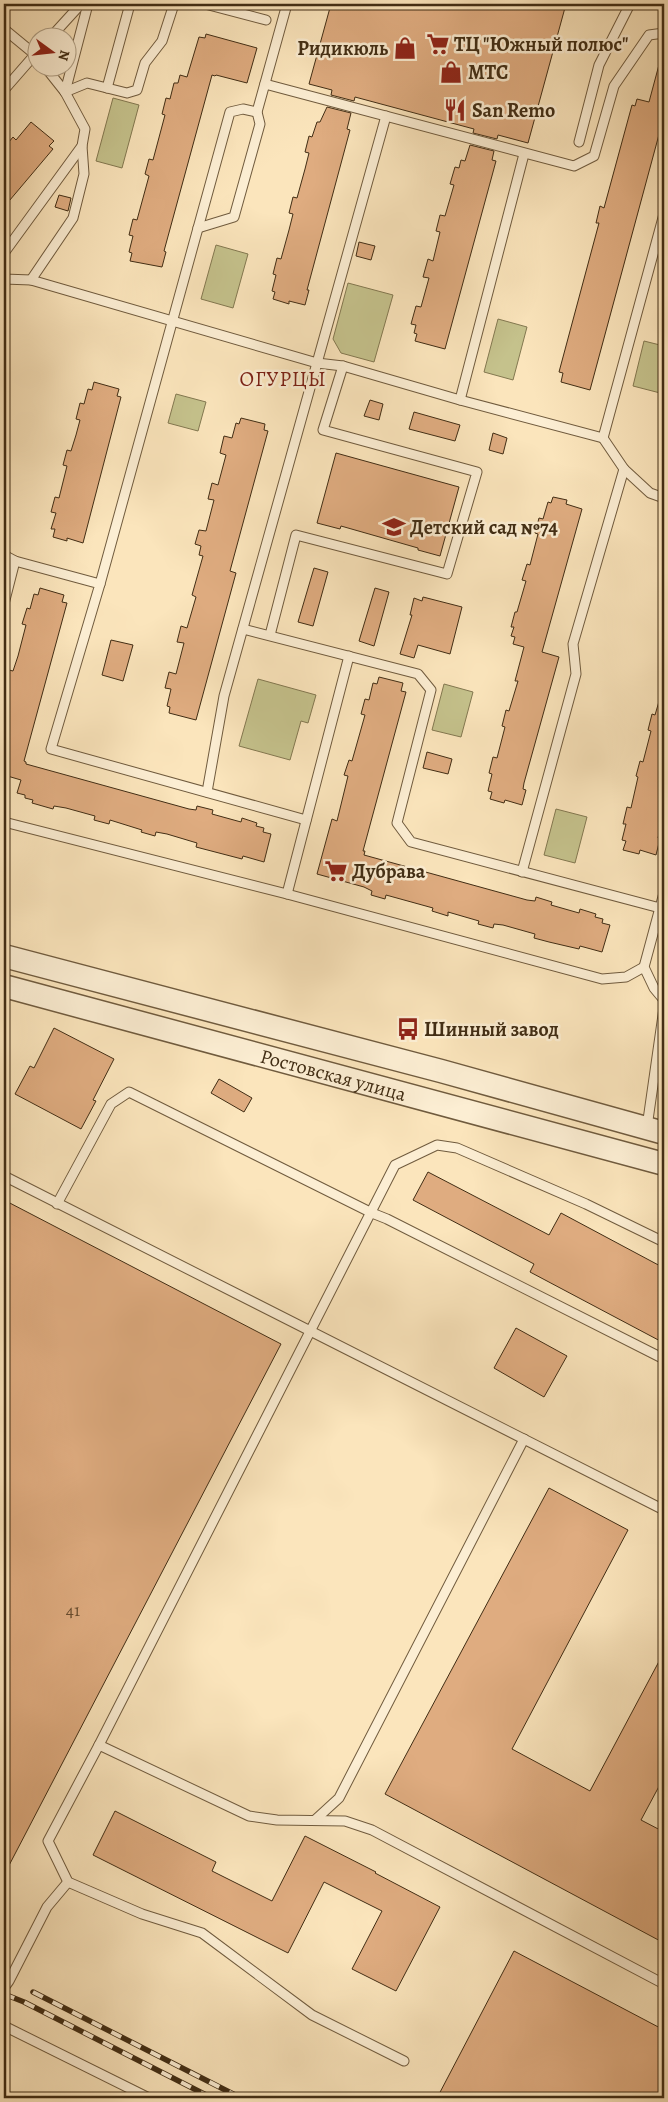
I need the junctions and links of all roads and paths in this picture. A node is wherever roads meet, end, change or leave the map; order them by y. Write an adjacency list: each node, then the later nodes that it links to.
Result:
1 (81, 4): 9 (lane)
2 (88, 4): 18 (lane)
3 (130, 4): 16 (lane)
4 (174, 4): 16 (lane)
5 (205, 4): 8 (lane)
6 (287, 4): 15 (lane)
7 (630, 4): 21 (lane)
8 (266, 20)
9 (59, 28)
10 (4, 29): 12 (lane)
11 (664, 33): 23 (lane)
12 (28, 47)
13 (28, 64): 17 (lane)
14 (54, 78): 18 (lane)
15 (265, 84): 19 (lane); 20 (lane)
16 (107, 88): 18 (lane)
17 (4, 90)
18 (65, 92): 22 (lane)
19 (257, 112): 25 (lane); 25 (lane)
20 (386, 116): 23 (lane); 30 (lane)
21 (579, 142)
22 (82, 146): 26 (lane); 28 (lane)
23 (524, 154): 32 (lane)
24 (664, 214): 33 (lane)
25 (198, 228): 29 (lane)
26 (4, 253)
27 (4, 279): 28 (lane)
28 (31, 280): 29 (lane)
29 (171, 321): 30 (lane); 38 (lane)
30 (317, 363): 31 (lane); 40 (lane)
31 (343, 366): 32 (lane); 41 (lane)
32 (460, 400): 33 (lane)
33 (603, 438): 34 (lane)
34 (624, 469): 35 (lane); 46 (lane)
35 (664, 498)
36 (4, 555): 37 (lane)
37 (15, 561): 38 (lane); 39 (lane)
38 (100, 584): 43 (lane)
39 (4, 604)
40 (243, 628): 41 (lane); 43 (lane)
41 (270, 635): 42 (lane)
42 (349, 656): 44 (lane); 46 (lane)
43 (207, 792): 44 (lane)
44 (306, 820): 48 (lane)
45 (4, 822): 48 (lane)
46 (522, 872): 49 (lane)
47 (664, 893): 49 (lane)
48 (287, 894): 51 (lane)
49 (660, 908): 51 (lane)
50 (4, 956): 55 (street, Ростовская улица)
51 (644, 967): 53 (lane)
52 (4, 986): 56 (street, Ростовская улица)
53 (664, 1000)
54 (664, 1008): 55 (lane)
55 (656, 1130)
56 (664, 1164)
57 (4, 1176): 58 (lane)
58 (57, 1204): 59 (lane); 61 (lane)
59 (372, 1213): 60 (lane); 61 (lane); 62 (lane)
60 (664, 1242)
61 (310, 1332): 63 (lane); 65 (lane)
62 (664, 1360)
63 (524, 1439): 64 (lane); 66 (lane)
64 (664, 1510)
65 (99, 1745): 66 (lane); 67 (lane)
66 (315, 1820): 68 (lane)
67 (68, 1882): 69 (lane); 71 (lane)
68 (664, 1984)
69 (4, 1988)
70 (4, 2026): 72 (lane)
71 (404, 2061)
72 (149, 2098)

